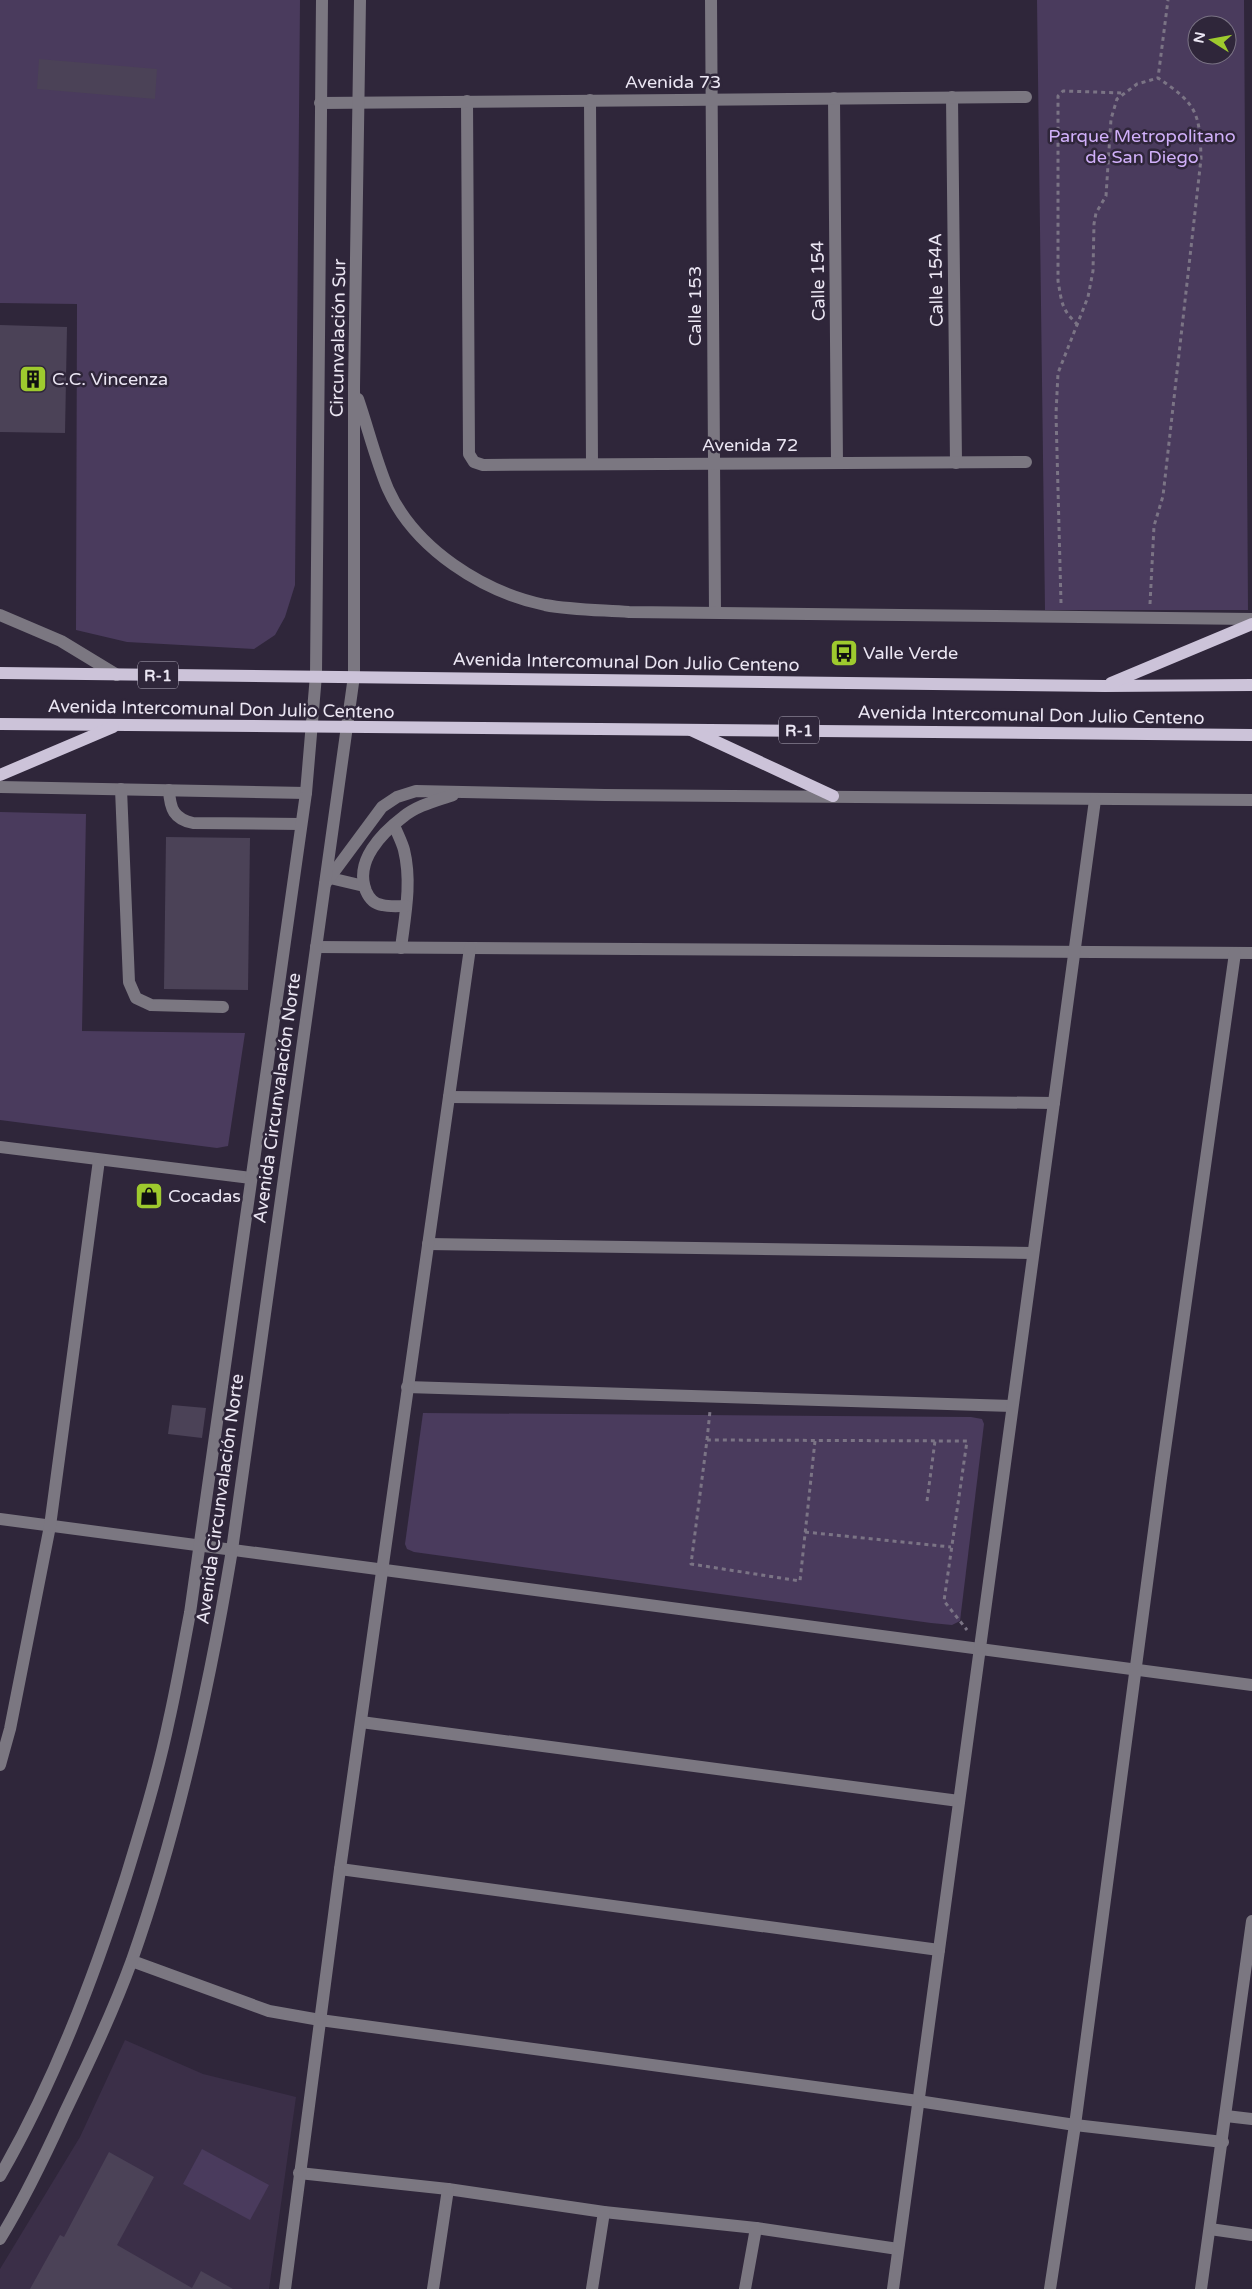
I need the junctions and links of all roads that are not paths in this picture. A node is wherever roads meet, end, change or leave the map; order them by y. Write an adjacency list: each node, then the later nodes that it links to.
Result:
1 (322, 0): 11 (street, Circunvalación Sur)
2 (360, 0): 10 (street, Circunvalación Sur)
3 (711, 0): 8 (street, Calle 153)
4 (1026, 97): 6 (street, Avenida 73)
5 (834, 98): 6 (street, Avenida 73); 8 (street, Avenida 73); 16 (street, Calle 154)
6 (952, 98): 17 (street, Calle 154A)
7 (590, 100): 8 (street, Avenida 73); 9 (street, Avenida 73); 14 (street)
8 (712, 100): 15 (street, Calle 153)
9 (467, 101): 10 (street, Avenida 73); 14 (street, Avenida 72)
10 (358, 102): 11 (street, Avenida 73); 12 (street, Circunvalación Sur)
11 (320, 103): 24 (street, Circunvalación Sur)
12 (354, 387): 18 (street); 25 (street, Circunvalación Sur)
13 (1026, 462): 17 (street, Avenida 72)
14 (592, 463): 15 (street, Avenida 72)
15 (714, 463): 16 (street, Avenida 72); 18 (street, Calle 153)
16 (837, 463): 17 (street, Avenida 72)
17 (956, 463)
18 (715, 612): 20 (street)
19 (0, 615): 23 (street)
20 (1252, 619)
21 (1252, 624): 26 (main road)
22 (0, 673): 23 (main road, Avenida Intercomunal Don Julio Centeno / R-1)
23 (117, 675): 24 (main road, Avenida Intercomunal Don Julio Centeno / R-1)
24 (316, 675): 25 (main road, Avenida Intercomunal Don Julio Centeno / R-1); 30 (street, Circunvalación Sur)
25 (354, 676): 26 (main road, Avenida Intercomunal Don Julio Centeno / R-1); 32 (street, Circunvalación Sur)
26 (1105, 686): 27 (main road, Avenida Intercomunal Don Julio Centeno / R-1)
27 (1252, 686)
28 (0, 724): 29 (main road, Avenida Intercomunal Don Julio Centeno / R-1)
29 (118, 725): 30 (main road, Avenida Intercomunal Don Julio Centeno / R-1); 34 (main road)
30 (310, 728): 32 (main road, Avenida Intercomunal Don Julio Centeno / R-1); 39 (street, Avenida Circunvalación Norte)
31 (686, 728): 32 (main road, Avenida Intercomunal Don Julio Centeno / R-1); 33 (main road, Avenida Intercomunal Don Julio Centeno / R-1); 40 (main road)
32 (346, 729): 45 (street, Avenida Circunvalación Norte)
33 (1252, 735)
34 (0, 775)
35 (0, 787): 36 (street)
36 (121, 790): 37 (street); 54 (street)
37 (168, 790): 39 (street); 43 (street)
38 (464, 792): 40 (street); 44 (street); 45 (street)
39 (306, 793): 43 (street, Avenida Circunvalación Norte)
40 (833, 796): 41 (street)
41 (1095, 800): 42 (street); 51 (street)
42 (1252, 800)
43 (301, 824): 59 (street, Avenida Circunvalación Norte)
44 (394, 825): 46 (street); 47 (street)
45 (327, 882): 46 (street); 48 (street, Avenida Circunvalación Norte)
46 (364, 886): 47 (street)
47 (406, 906): 49 (street)
48 (316, 947): 49 (street); 67 (street, Avenida Circunvalación Norte)
49 (401, 948): 50 (street)
50 (470, 948): 51 (street); 55 (street)
51 (1074, 953): 52 (street); 56 (street)
52 (1235, 953): 53 (street); 70 (street)
53 (1252, 954)
54 (224, 1007)
55 (449, 1097): 56 (street); 60 (street)
56 (1054, 1103): 61 (street)
57 (0, 1147): 58 (street)
58 (99, 1160): 59 (street); 65 (street)
59 (251, 1178): 66 (street, Avenida Circunvalación Norte)
60 (428, 1244): 61 (street); 62 (street)
61 (1033, 1253): 63 (street)
62 (407, 1387): 63 (street); 68 (street)
63 (1012, 1406): 69 (street)
64 (0, 1519): 65 (street)
65 (50, 1526): 66 (street); 73 (street)
66 (200, 1546): 67 (street); 87 (street, Avenida Circunvalación Norte)
67 (232, 1550): 68 (street); 78 (street, Avenida Circunvalación Norte)
68 (383, 1568): 69 (street); 72 (street)
69 (980, 1647): 70 (street); 74 (street)
70 (1135, 1669): 71 (street); 84 (street)
71 (1252, 1685)
72 (361, 1722): 74 (street); 75 (street)
73 (0, 1765)
74 (959, 1801): 77 (street)
75 (340, 1869): 77 (street); 80 (street)
76 (1252, 1921): 79 (street)
77 (939, 1950): 81 (street)
78 (132, 1961): 80 (street); 93 (street, Avenida Circunvalación Norte)
79 (1247, 2003): 82 (street)
80 (320, 2020): 81 (street); 86 (street)
81 (918, 2101): 84 (street); 94 (street)
82 (1226, 2116): 83 (street); 85 (street)
83 (1252, 2119)
84 (1075, 2125): 85 (street); 100 (street)
85 (1223, 2142): 91 (street)
86 (299, 2173): 88 (street); 95 (street)
87 (0, 2176)
88 (448, 2188): 89 (street); 96 (street)
89 (604, 2212): 90 (street); 97 (street)
90 (756, 2228): 94 (street); 98 (street)
91 (1210, 2229): 92 (street); 101 (street)
92 (1252, 2235)
93 (0, 2240)
94 (898, 2249): 99 (street)
95 (285, 2289)
96 (433, 2289)
97 (592, 2289)
98 (745, 2289)
99 (892, 2289)
100 (1050, 2289)
101 (1200, 2289)

